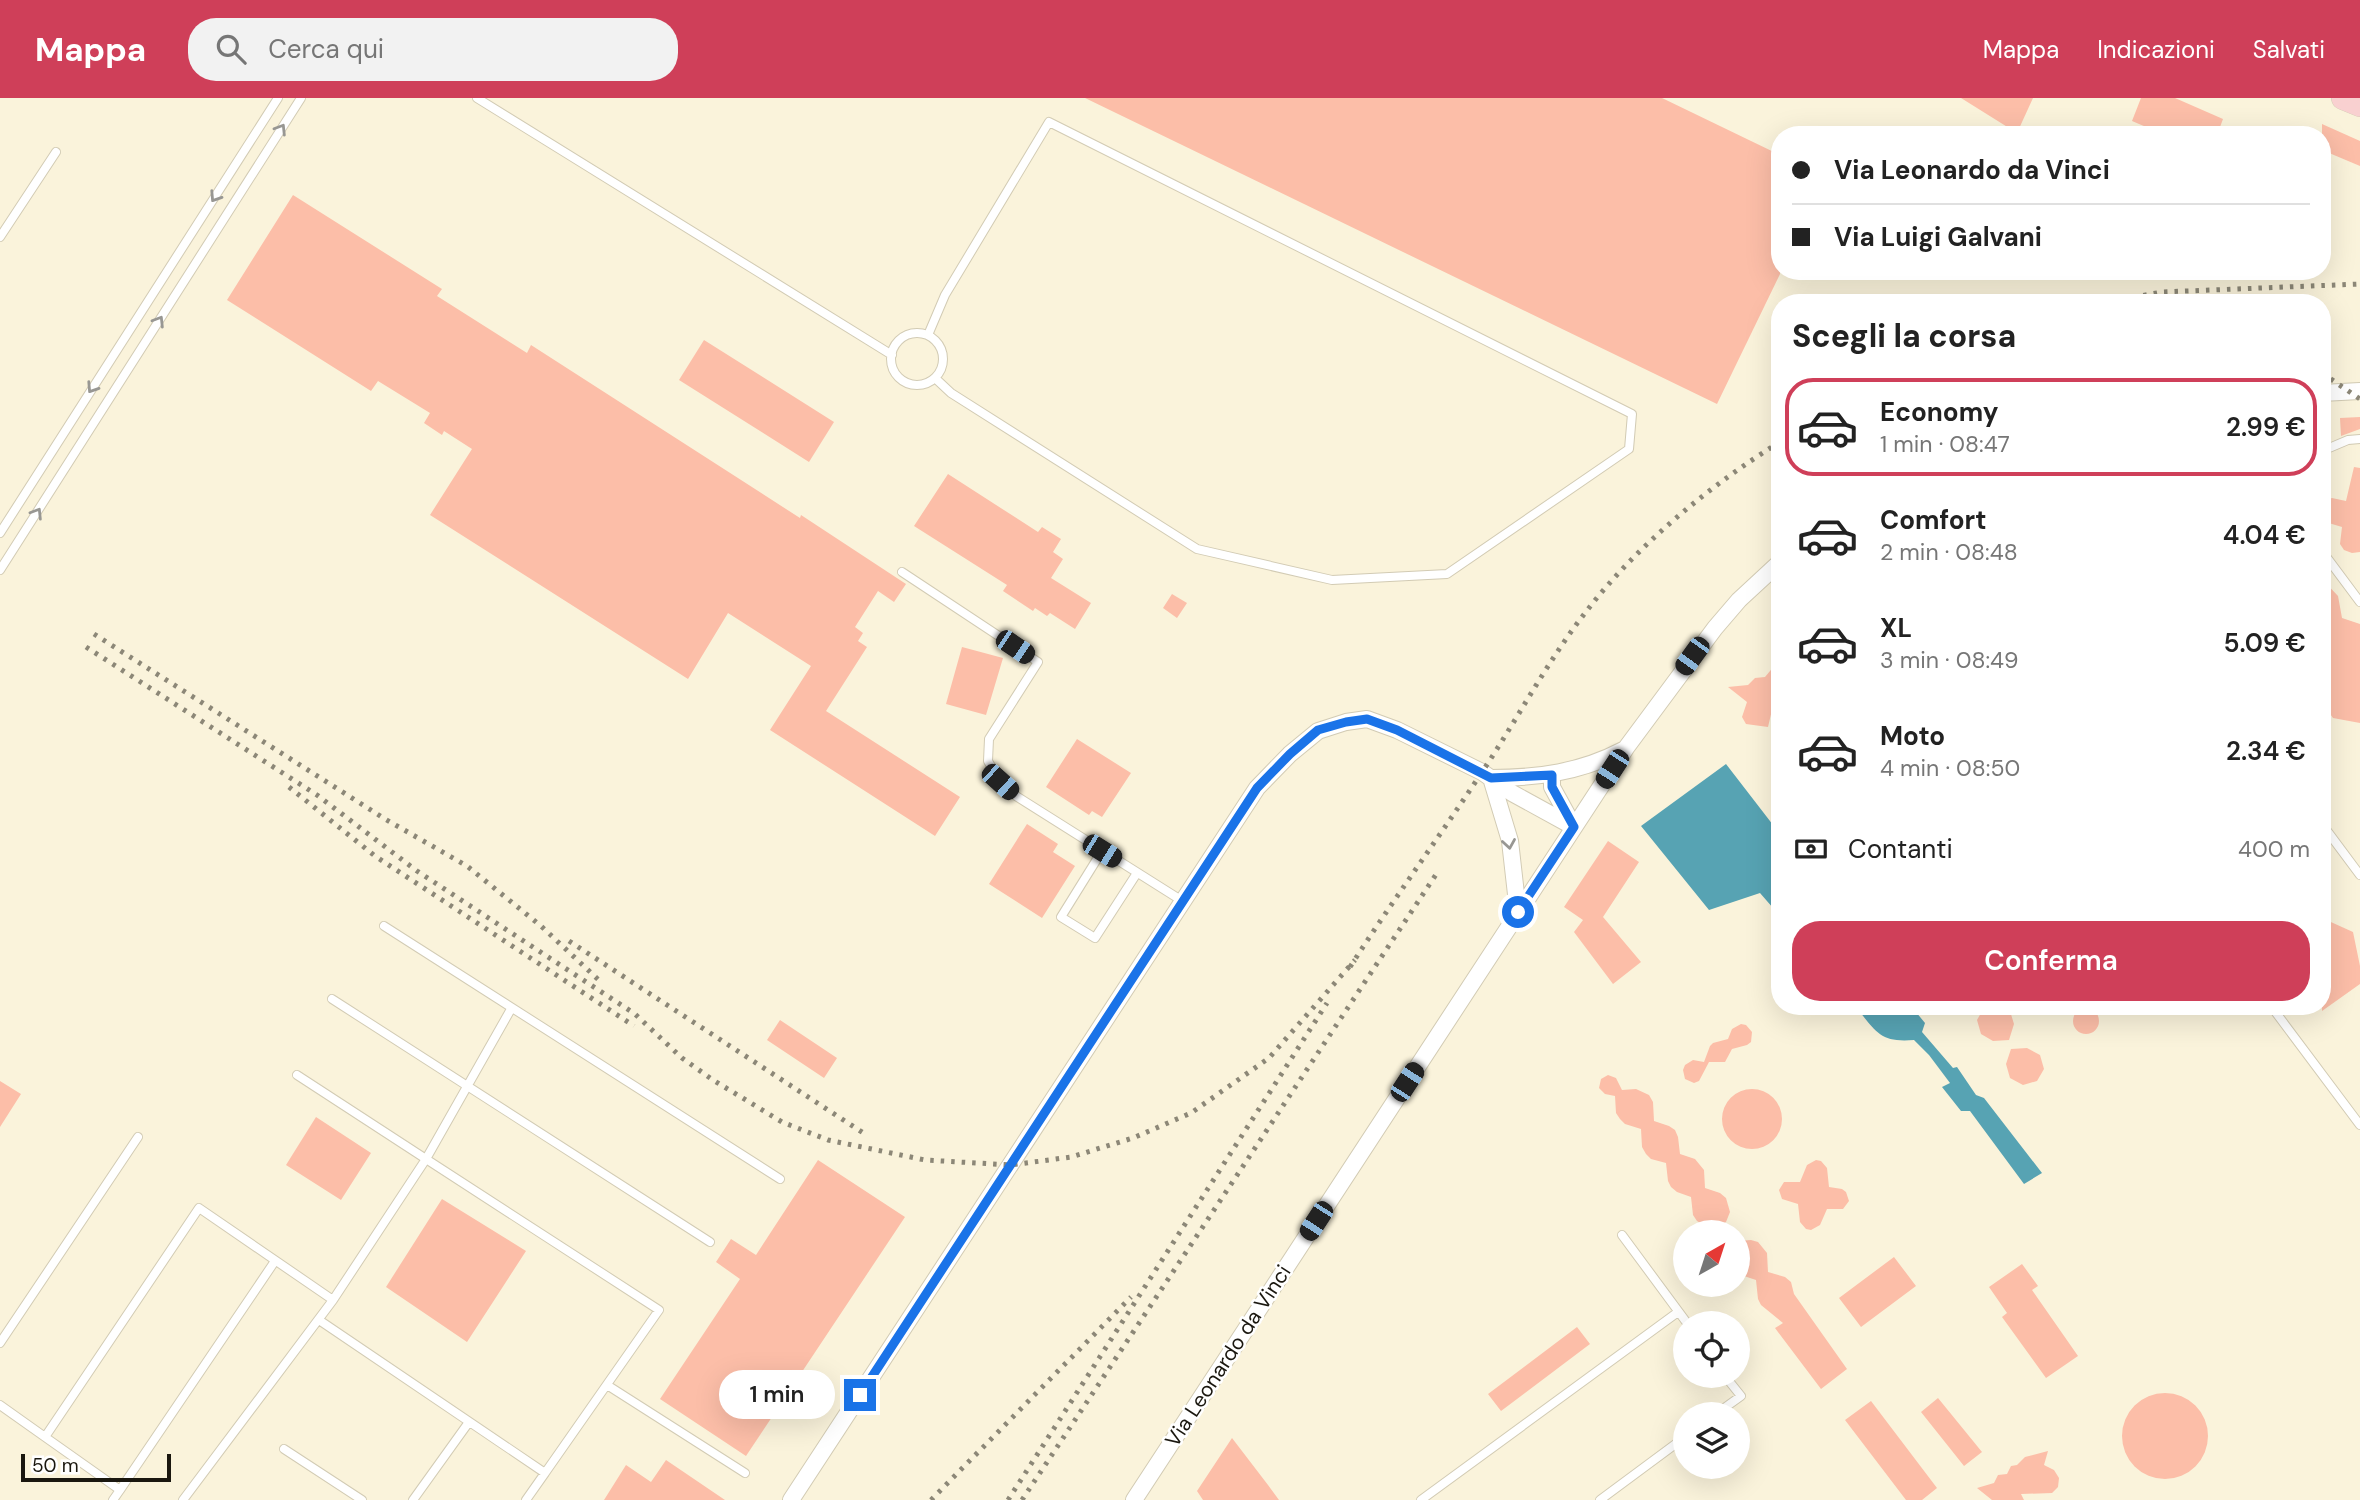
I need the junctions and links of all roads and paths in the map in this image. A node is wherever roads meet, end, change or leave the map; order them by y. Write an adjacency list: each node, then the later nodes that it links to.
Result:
1 (278, 98): 17 (lane, one-way to 17)
2 (301, 98): 19 (lane, one-way to 2)
3 (477, 98): 7 (lane)
4 (484, 98): 7 (lane)
5 (2343, 98): 6 (main road)
6 (2360, 105)
7 (490, 107): 11 (lane)
8 (56, 152): 9 (lane)
9 (0, 237)
10 (928, 335): 11 (lane); 12 (lane); 12 (lane)
11 (892, 355): 12 (lane)
12 (935, 378)
13 (2360, 391): 14 (street)
14 (2331, 393)
15 (2360, 439): 16 (lane)
16 (2331, 447)
17 (0, 533)
18 (2331, 563): 22 (lane)
19 (0, 570)
20 (1771, 570): 23 (street, Via Leonardo da Vinci)
21 (902, 572): 28 (lane)
22 (2360, 602)
23 (1626, 748): 24 (street); 26 (street, Via Leonardo da Vinci)
24 (1552, 775): 25 (street); 26 (street)
25 (1491, 778): 26 (street); 31 (street); 32 (street, one-way to 32)
26 (1574, 827): 32 (street, Via Leonardo da Vinci)
27 (2331, 836): 30 (lane)
28 (1102, 851): 29 (lane); 29 (lane)
29 (1137, 873): 31 (lane)
30 (2360, 875)
31 (1184, 902): 67 (street)
32 (1518, 912): 68 (street, Via Leonardo da Vinci)
33 (384, 926): 35 (lane)
34 (332, 999): 38 (lane)
35 (512, 1009): 38 (lane); 42 (lane)
36 (2278, 1015): 39 (lane)
37 (297, 1075): 41 (lane)
38 (467, 1086): 41 (lane); 44 (lane)
39 (2360, 1125)
40 (138, 1137): 50 (lane)
41 (426, 1159): 46 (lane); 51 (lane)
42 (780, 1179)
43 (1622, 1235): 47 (lane)
44 (710, 1242)
45 (275, 1261): 46 (lane); 56 (lane); 61 (lane)
46 (333, 1300): 49 (lane)
47 (1677, 1311)
48 (1673, 1316): 69 (lane)
49 (318, 1320): 55 (lane); 63 (lane)
50 (0, 1343)
51 (607, 1384): 59 (lane); 60 (lane)
52 (1735, 1388): 53 (lane)
53 (1733, 1402)
54 (0, 1405): 56 (lane)
55 (469, 1422): 59 (lane); 65 (lane)
56 (45, 1437): 61 (lane)
57 (1673, 1446): 70 (lane)
58 (284, 1448): 64 (lane)
59 (545, 1473): 66 (lane)
60 (745, 1473)
61 (120, 1490): 62 (lane)
62 (113, 1500)
63 (183, 1500)
64 (362, 1500)
65 (413, 1500)
66 (526, 1500)
67 (791, 1500)
68 (1134, 1500)
69 (1421, 1500)
70 (1600, 1500)

